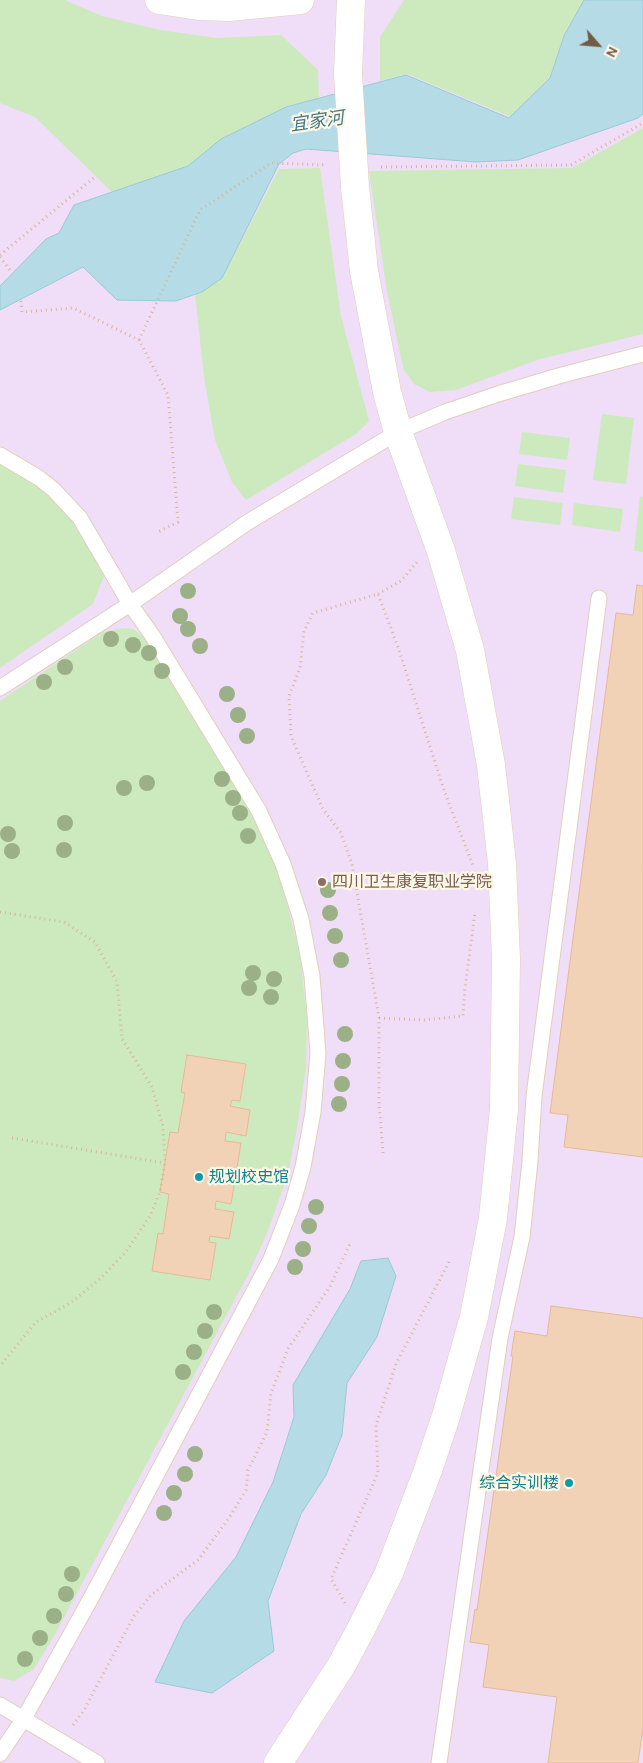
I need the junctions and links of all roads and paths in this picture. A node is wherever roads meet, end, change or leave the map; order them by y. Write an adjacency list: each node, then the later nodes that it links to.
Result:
1 (159, 0): 2 (street)
2 (300, 0)
3 (351, 0): 7 (street, bridge)
4 (643, 123): 7 (path)
5 (331, 165): 11 (path)
6 (96, 176): 8 (path)
7 (363, 176): 13 (street)
8 (0, 256): 9 (path)
9 (12, 273)
10 (20, 301): 11 (path)
11 (139, 340): 15 (path)
12 (643, 354): 13 (lane)
13 (398, 432): 16 (street); 19 (lane)
14 (0, 455): 19 (lane)
15 (158, 532)
16 (441, 551): 17 (path); 31 (street)
17 (378, 594): 21 (path); 24 (path)
18 (599, 598): 38 (lane)
19 (130, 604): 20 (lane); 33 (lane)
20 (0, 688)
21 (476, 873)
22 (475, 907): 24 (path)
23 (0, 912): 27 (path)
24 (379, 1018): 26 (path)
25 (12, 1138): 27 (path)
26 (383, 1153)
27 (165, 1163): 30 (path)
28 (350, 1244): 34 (path)
29 (450, 1260): 31 (path)
30 (0, 1366)
31 (361, 1629): 37 (street)
32 (0, 1704): 33 (lane)
33 (24, 1720): 34 (lane); 35 (lane)
34 (62, 1741): 36 (lane)
35 (0, 1754)
36 (97, 1763)
37 (278, 1763)
38 (439, 1763)

